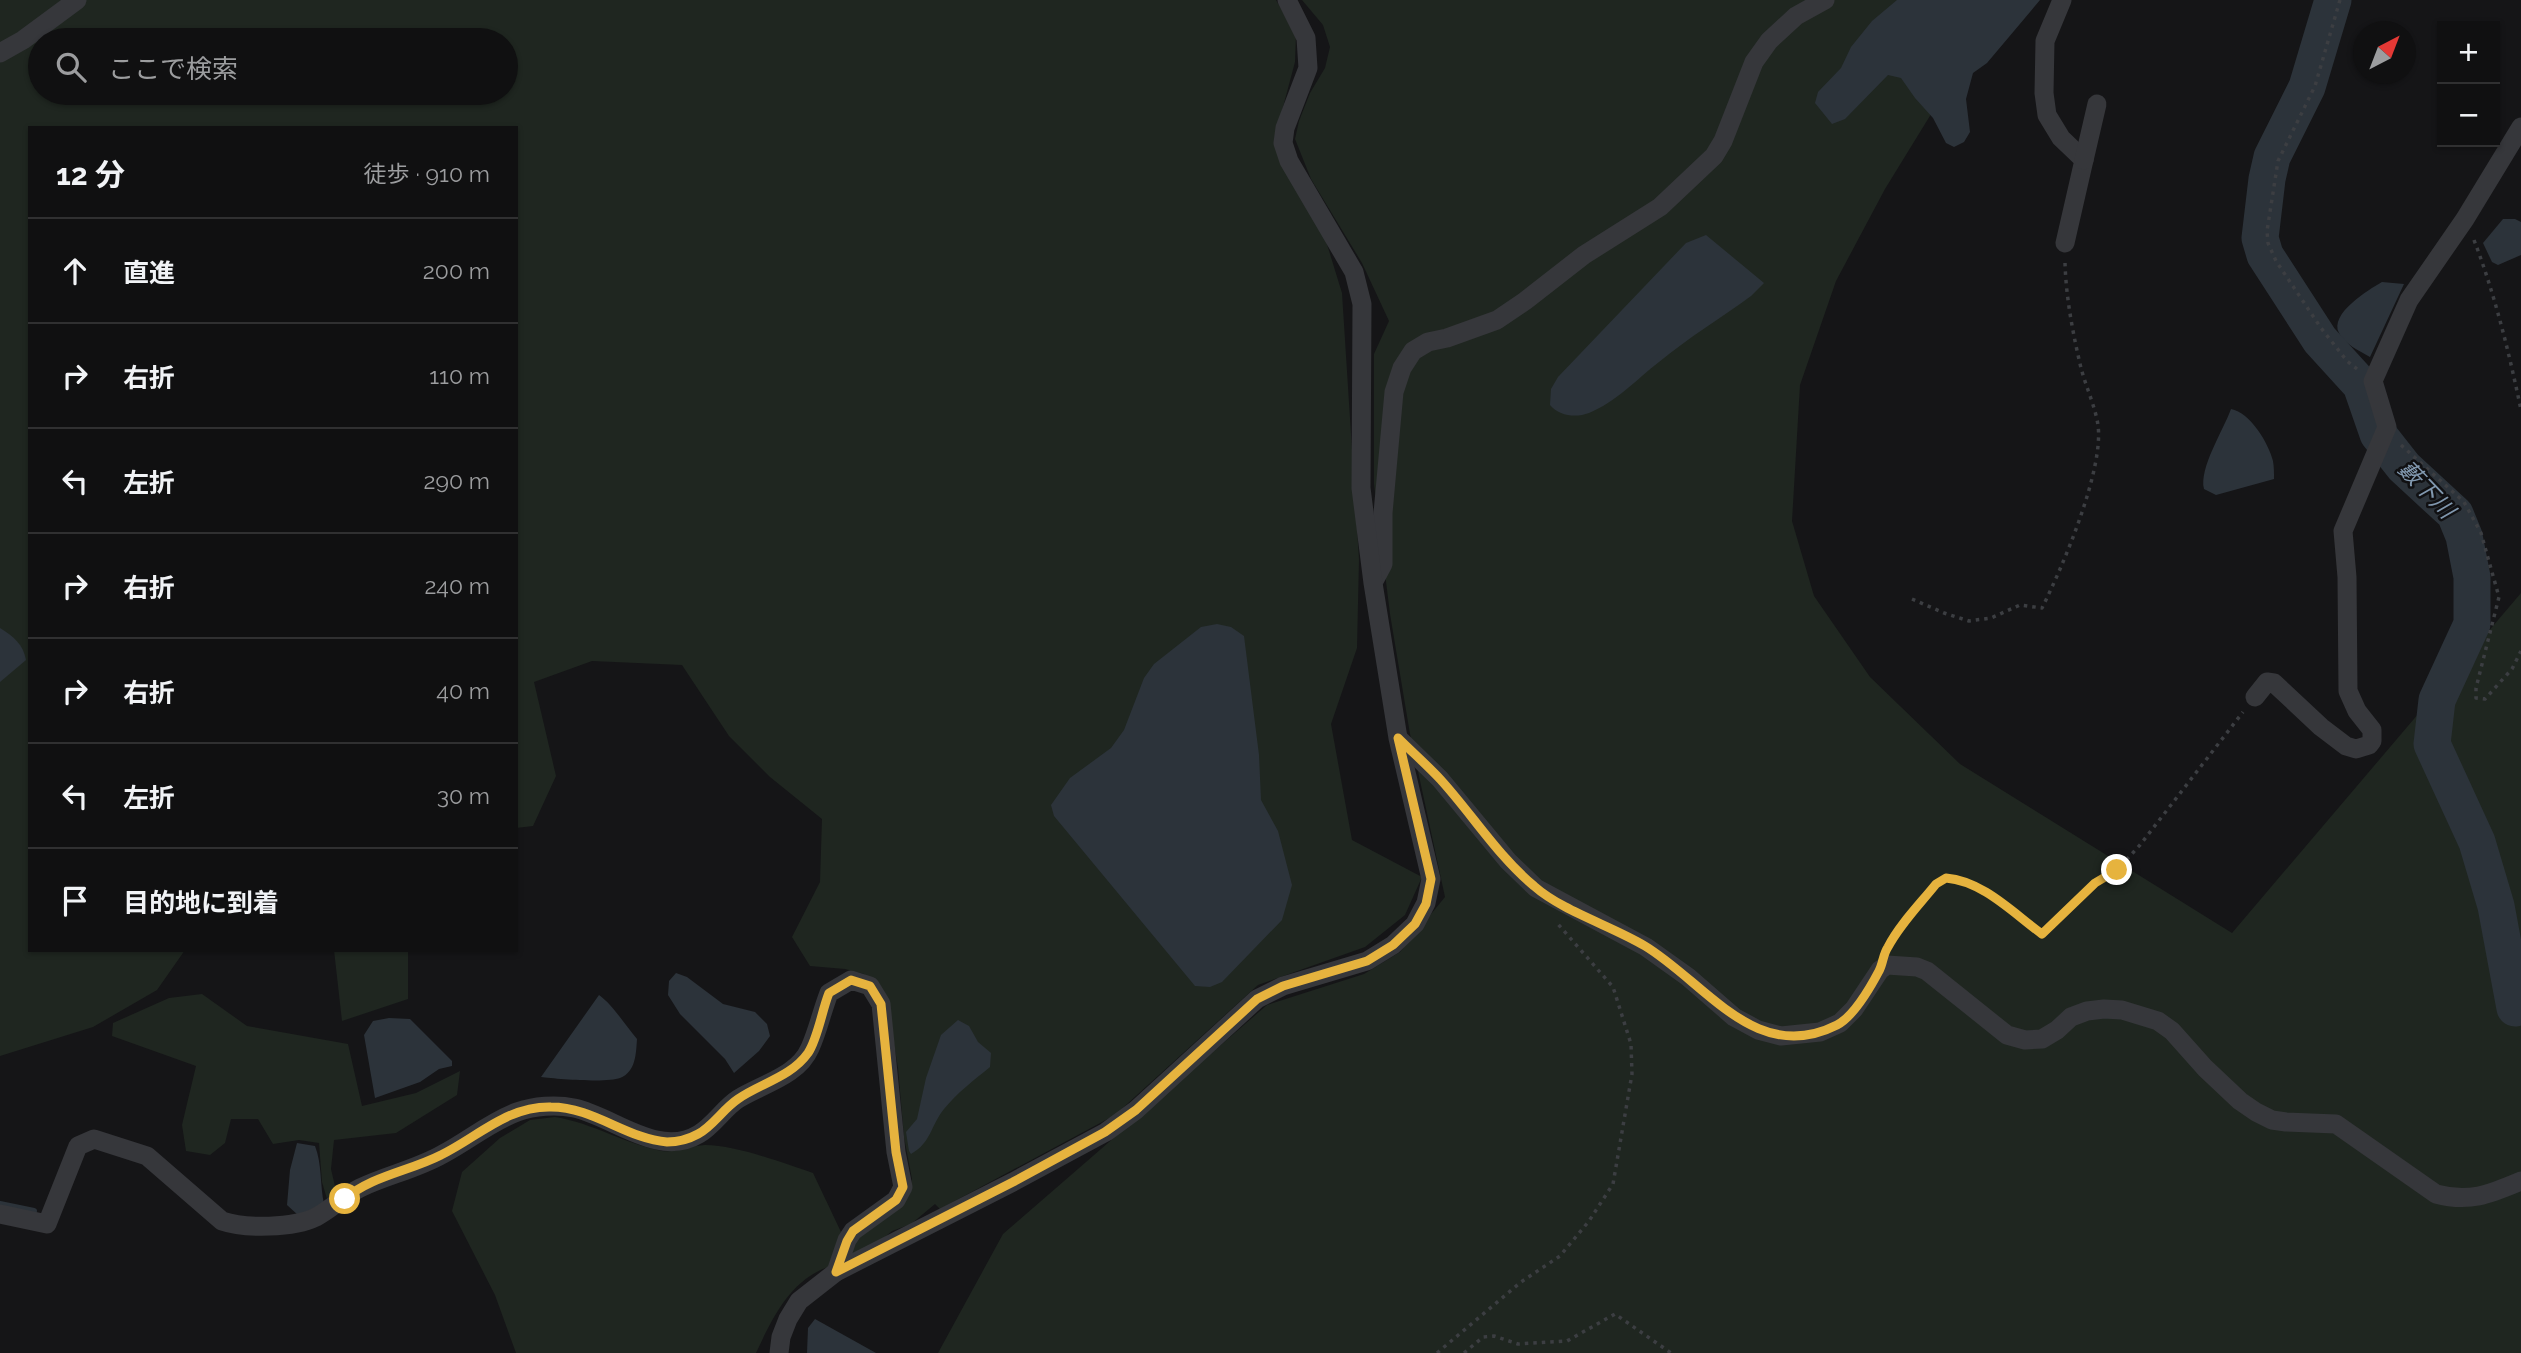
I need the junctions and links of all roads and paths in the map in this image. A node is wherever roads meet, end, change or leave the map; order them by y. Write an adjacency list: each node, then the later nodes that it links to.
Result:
1 (77, 0): 6 (street)
2 (1287, 0): 17 (street)
3 (1825, 0): 17 (street)
4 (2062, 0): 11 (street)
5 (2340, 0): 14 (path)
6 (39, 28)
7 (28, 36): 8 (street)
8 (0, 53)
9 (2097, 104): 11 (street)
10 (2521, 127): 12 (street)
11 (2084, 160): 13 (street)
12 (2465, 219): 14 (street); 15 (path)
13 (2065, 243): 18 (path)
14 (2373, 380): 16 (street)
15 (2521, 410)
16 (2383, 436): 19 (path); 20 (street)
17 (1373, 583): 21 (street)
18 (1912, 599)
19 (2521, 651)
20 (2255, 697): 23 (path)
21 (1398, 738): 23 (street); 26 (street)
22 (1556, 922): 28 (path)
23 (1880, 970): 24 (street)
24 (2521, 1181)
25 (0, 1214): 26 (street)
26 (836, 1272): 27 (street)
27 (779, 1353)
28 (1437, 1353)
29 (1464, 1353): 30 (path)
30 (1671, 1353)

